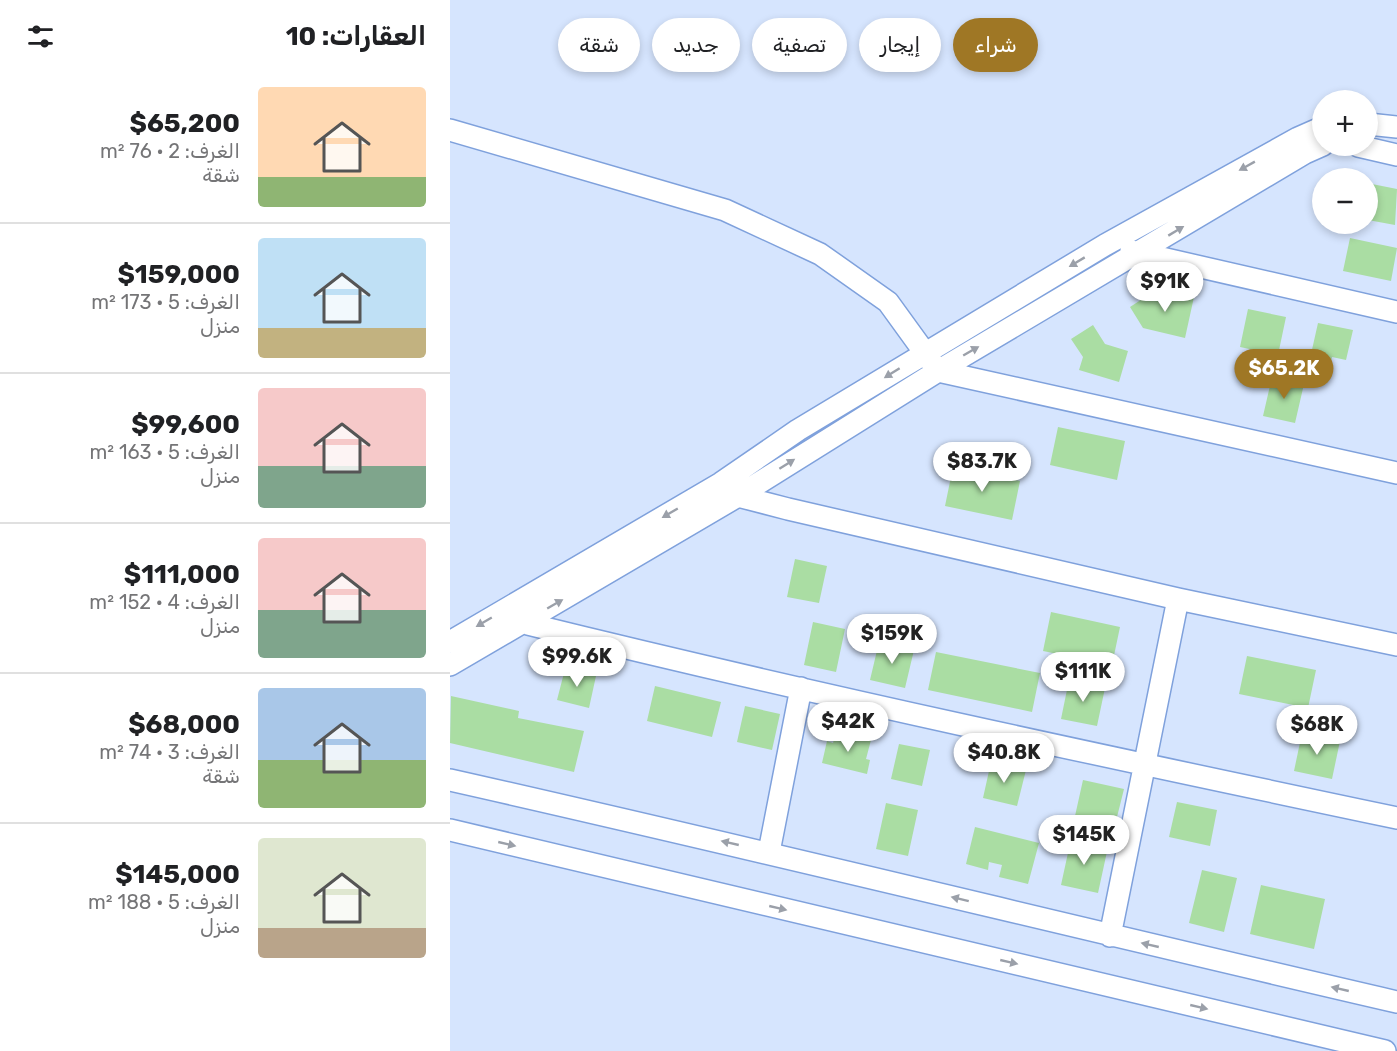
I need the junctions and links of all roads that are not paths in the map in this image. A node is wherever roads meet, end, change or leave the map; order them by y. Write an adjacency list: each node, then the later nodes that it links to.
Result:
1 (1378, 125): 2 (street)
2 (1397, 127)
3 (450, 130): 11 (street)
4 (1312, 132): 8 (street, one-way to 8)
5 (1312, 150): 9 (street, one-way to 5)
6 (1378, 151): 7 (street)
7 (1397, 155)
8 (1105, 245): 9 (street); 11 (street, one-way to 11)
9 (1140, 253): 10 (street); 12 (street, one-way to 9)
10 (1397, 312)
11 (925, 352): 12 (street); 14 (street, one-way to 14)
12 (938, 371): 13 (street); 15 (street, one-way to 12)
13 (1397, 473)
14 (721, 483): 15 (street); 17 (street, one-way to 17)
15 (738, 496): 16 (street); 17 (street, one-way to 15)
16 (1178, 599): 19 (street); 22 (street)
17 (516, 615): 18 (street, one-way to 18); 20 (street); 21 (street)
18 (450, 642)
19 (1397, 645)
20 (450, 666)
21 (801, 688): 22 (street); 26 (street)
22 (1146, 765): 24 (street); 27 (street)
23 (450, 780): 26 (street, one-way to 23)
24 (1397, 818)
25 (450, 831): 29 (street, one-way to 29)
26 (769, 852): 27 (street, one-way to 26)
27 (1110, 936): 28 (street, one-way to 27)
28 (1397, 1002)
29 (1385, 1051)

